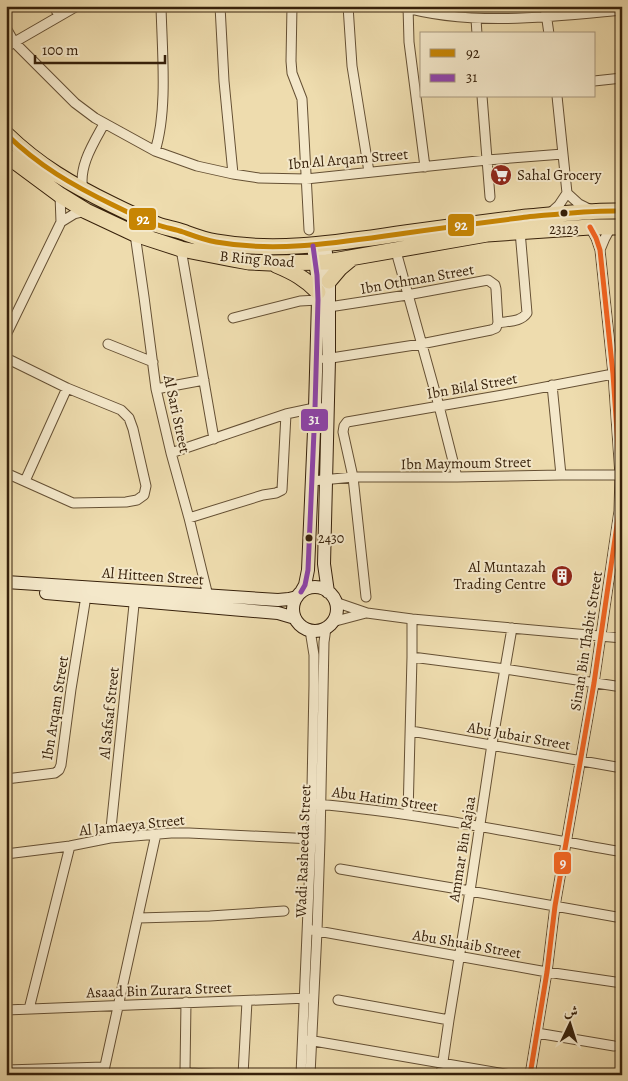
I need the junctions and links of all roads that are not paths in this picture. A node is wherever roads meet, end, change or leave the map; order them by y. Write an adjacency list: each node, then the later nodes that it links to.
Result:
1 (54, 6): 10 (street)
2 (78, 6): 10 (street)
3 (161, 6): 23 (street)
4 (220, 6): 29 (street)
5 (292, 6): 30 (street)
6 (348, 6): 28 (street)
7 (545, 6): 11 (street)
8 (405, 7): 12 (street); 27 (street)
9 (622, 10): 11 (street)
10 (59, 16): 16 (street)
11 (547, 17): 12 (street); 15 (street)
12 (476, 19): 14 (street)
13 (6, 28): 16 (street, Ibn Al Arqam Street)
14 (477, 32)
15 (549, 32)
16 (10, 45): 21 (street, Ibn Al Arqam Street)
17 (622, 78): 18 (street)
18 (596, 81)
19 (482, 98): 26 (street)
20 (557, 98): 24 (street)
21 (104, 124): 23 (street, Ibn Al Arqam Street); 31 (street)
22 (6, 134): 31 (main road, B Ring Road)
23 (155, 151): 29 (street, Ibn Al Arqam Street)
24 (563, 154): 26 (street, Ibn Al Arqam Street); 32 (street)
25 (6, 155): 33 (main road, B Ring Road)
26 (487, 160): 27 (street, Ibn Al Arqam Street); 34 (street)
27 (425, 167): 28 (street, Ibn Al Arqam Street)
28 (369, 172): 30 (street, Ibn Al Arqam Street)
29 (233, 174): 30 (street, Ibn Al Arqam Street)
30 (306, 179): 42 (street)
31 (83, 190): 45 (main road, B Ring Road)
32 (567, 193): 36 (street); 38 (street)
33 (60, 195): 35 (main road, B Ring Road); 39 (street)
34 (490, 197)
35 (86, 211): 39 (street); 44 (main road, B Ring Road)
36 (595, 211): 37 (main road, B Ring Road); 38 (main road, B Ring Road)
37 (622, 211)
38 (548, 215): 45 (main road, B Ring Road)
39 (61, 222): 58 (street)
40 (590, 227): 41 (main road, B Ring Road); 43 (main road, B Ring Road); 47 (street, Sinan Bin Thabit Street)
41 (616, 227): 47 (street)
42 (309, 230)
43 (520, 231): 49 (main road, B Ring Road); 57 (street)
44 (135, 234): 46 (main road, B Ring Road); 66 (street, Al Sari Street)
45 (319, 245): 50 (street)
46 (181, 249): 51 (main road, B Ring Road); 68 (street)
47 (600, 250): 61 (street, Sinan Bin Thabit Street)
48 (397, 255): 53 (street)
49 (353, 257): 50 (main road, B Ring Road); 52 (main road)
50 (321, 262): 51 (main road, B Ring Road); 52 (street); 54 (street)
51 (270, 263): 54 (main road)
52 (329, 281): 55 (street)
53 (407, 295): 55 (street, Ibn Othman Street); 57 (street, Ibn Othman Street); 60 (street)
54 (318, 296): 56 (street); 65 (street)
55 (334, 306): 64 (street)
56 (233, 318)
57 (498, 323): 60 (street)
58 (6, 335)
59 (108, 344): 66 (street)
60 (421, 344): 64 (street); 72 (street)
61 (611, 354): 62 (street); 67 (street, Sinan Bin Thabit Street)
62 (622, 354)
63 (6, 358): 70 (street)
64 (329, 359): 65 (street); 73 (street)
65 (316, 360): 73 (street)
66 (152, 362): 71 (street, Al Sari Street)
67 (613, 374): 69 (street, Ibn Bilal Street); 79 (street, Sinan Bin Thabit Street)
68 (204, 380): 71 (street); 75 (street)
69 (552, 385): 72 (street, Ibn Bilal Street); 78 (street)
70 (67, 388): 83 (street); 83 (street)
71 (156, 389): 76 (street, Al Sari Street)
72 (439, 406): 80 (street, Ibn Bilal Street); 81 (street)
73 (321, 407): 74 (street); 82 (street); 84 (street)
74 (286, 414): 75 (street); 85 (street)
75 (214, 438): 76 (street)
76 (171, 453): 85 (street, Al Sari Street)
77 (6, 473): 83 (street)
78 (561, 475): 79 (street, Ibn Maymoum Street); 81 (street, Ibn Maymoum Street)
79 (620, 476): 86 (street, Sinan Bin Thabit Street)
80 (353, 477): 81 (street, Ibn Maymoum Street); 82 (street, Ibn Maymoum Street); 93 (street)
81 (457, 477)
82 (325, 480): 84 (street, Ibn Maymoum Street); 92 (street)
83 (25, 481)
84 (312, 481): 89 (street)
85 (189, 518): 94 (street, Al Sari Street)
86 (618, 544): 101 (street, Sinan Bin Thabit Street)
87 (6, 582): 91 (street, Al Hitteen Street)
88 (6, 590): 90 (street, Al Hitteen Street)
89 (299, 594): 92 (street); 94 (street, Al Hitteen Street); 96 (street)
90 (86, 596): 91 (street, Al Hitteen Street); 111 (street, Ibn Arqam Street)
91 (135, 596): 94 (street, Al Hitteen Street); 117 (street, Al Safsaf Street)
92 (332, 597): 95 (street); 98 (street)
93 (366, 597)
94 (209, 602): 96 (street, Al Hitteen Street)
95 (367, 613): 97 (street); 98 (street)
96 (295, 618): 100 (street)
97 (412, 619): 99 (street); 103 (street)
98 (329, 625): 100 (street); 113 (street, Wadi Rasheeda Street)
99 (512, 628): 101 (street); 104 (street, Ammar Bin Rajaa)
100 (310, 630): 112 (street, Wadi Rasheeda Street)
101 (600, 636): 102 (street); 105 (street, Sinan Bin Thabit Street)
102 (622, 638)
103 (412, 657): 104 (street); 107 (street)
104 (505, 669): 105 (street); 108 (street, Ammar Bin Rajaa)
105 (594, 683): 106 (street); 109 (street, Sinan Bin Thabit Street)
106 (622, 687)
107 (411, 731): 108 (street, Abu Jubair Street); 114 (street)
108 (492, 744): 109 (street, Abu Jubair Street); 115 (street, Ammar Bin Rajaa)
109 (581, 761): 110 (street, Abu Jubair Street); 119 (street, Sinan Bin Thabit Street)
110 (622, 768)
111 (6, 779)
112 (312, 804): 113 (street, Abu Hatim Street); 118 (street, Wadi Rasheeda Street)
113 (321, 804): 114 (street, Abu Hatim Street); 118 (street, Wadi Rasheeda Street)
114 (408, 815): 115 (street, Abu Hatim Street)
115 (480, 826): 119 (street, Abu Hatim Street); 124 (street, Ammar Bin Rajaa)
116 (156, 834): 117 (street, Al Jamaeya Street); 118 (street, Al Jamaeya Street); 127 (street)
117 (110, 838): 120 (street, Al Jamaeya Street)
118 (315, 840): 129 (street, Wadi Rasheeda Street); 130 (street, Wadi Rasheeda Street)
119 (566, 842): 121 (street, Abu Hatim Street); 125 (street, Sinan Bin Thabit Street)
120 (70, 846): 122 (street, Al Jamaeya Street); 139 (street)
121 (622, 852)
122 (6, 854)
123 (340, 869): 124 (street)
124 (470, 891): 125 (street); 131 (street, Ammar Bin Rajaa)
125 (555, 906): 128 (street); 132 (street, Sinan Bin Thabit Street)
126 (284, 911): 127 (street)
127 (138, 918): 138 (street)
128 (622, 918)
129 (307, 929): 130 (street, Abu Shuaib Street); 134 (street, Wadi Rasheeda Street)
130 (317, 931): 131 (street, Abu Shuaib Street); 134 (street, Wadi Rasheeda Street)
131 (459, 956): 132 (street, Abu Shuaib Street); 141 (street, Ammar Bin Rajaa)
132 (547, 972): 133 (street, Abu Shuaib Street); 142 (street, Sinan Bin Thabit Street)
133 (622, 983)
134 (308, 998): 136 (street, Asaad Bin Zurara Street); 143 (street, Wadi Rasheeda Street)
135 (338, 1000): 141 (street)
136 (247, 1001): 137 (street, Asaad Bin Zurara Street); 149 (street)
137 (186, 1002): 138 (street, Asaad Bin Zurara Street); 148 (street)
138 (118, 1006): 139 (street, Asaad Bin Zurara Street); 147 (street)
139 (29, 1009): 140 (street, Asaad Bin Zurara Street)
140 (6, 1010)
141 (449, 1020): 145 (street, Ammar Bin Rajaa)
142 (536, 1033): 144 (street); 154 (street, Sinan Bin Thabit Street)
143 (307, 1040): 145 (street); 150 (street, Wadi Rasheeda Street); 151 (street, Wadi Rasheeda Street)
144 (614, 1046)
145 (443, 1063): 152 (street, Ammar Bin Rajaa); 153 (street)
146 (6, 1070): 147 (street)
147 (104, 1071)
148 (224, 1075)
149 (243, 1075)
150 (300, 1075)
151 (310, 1075)
152 (441, 1075)
153 (511, 1075)
154 (530, 1075)

